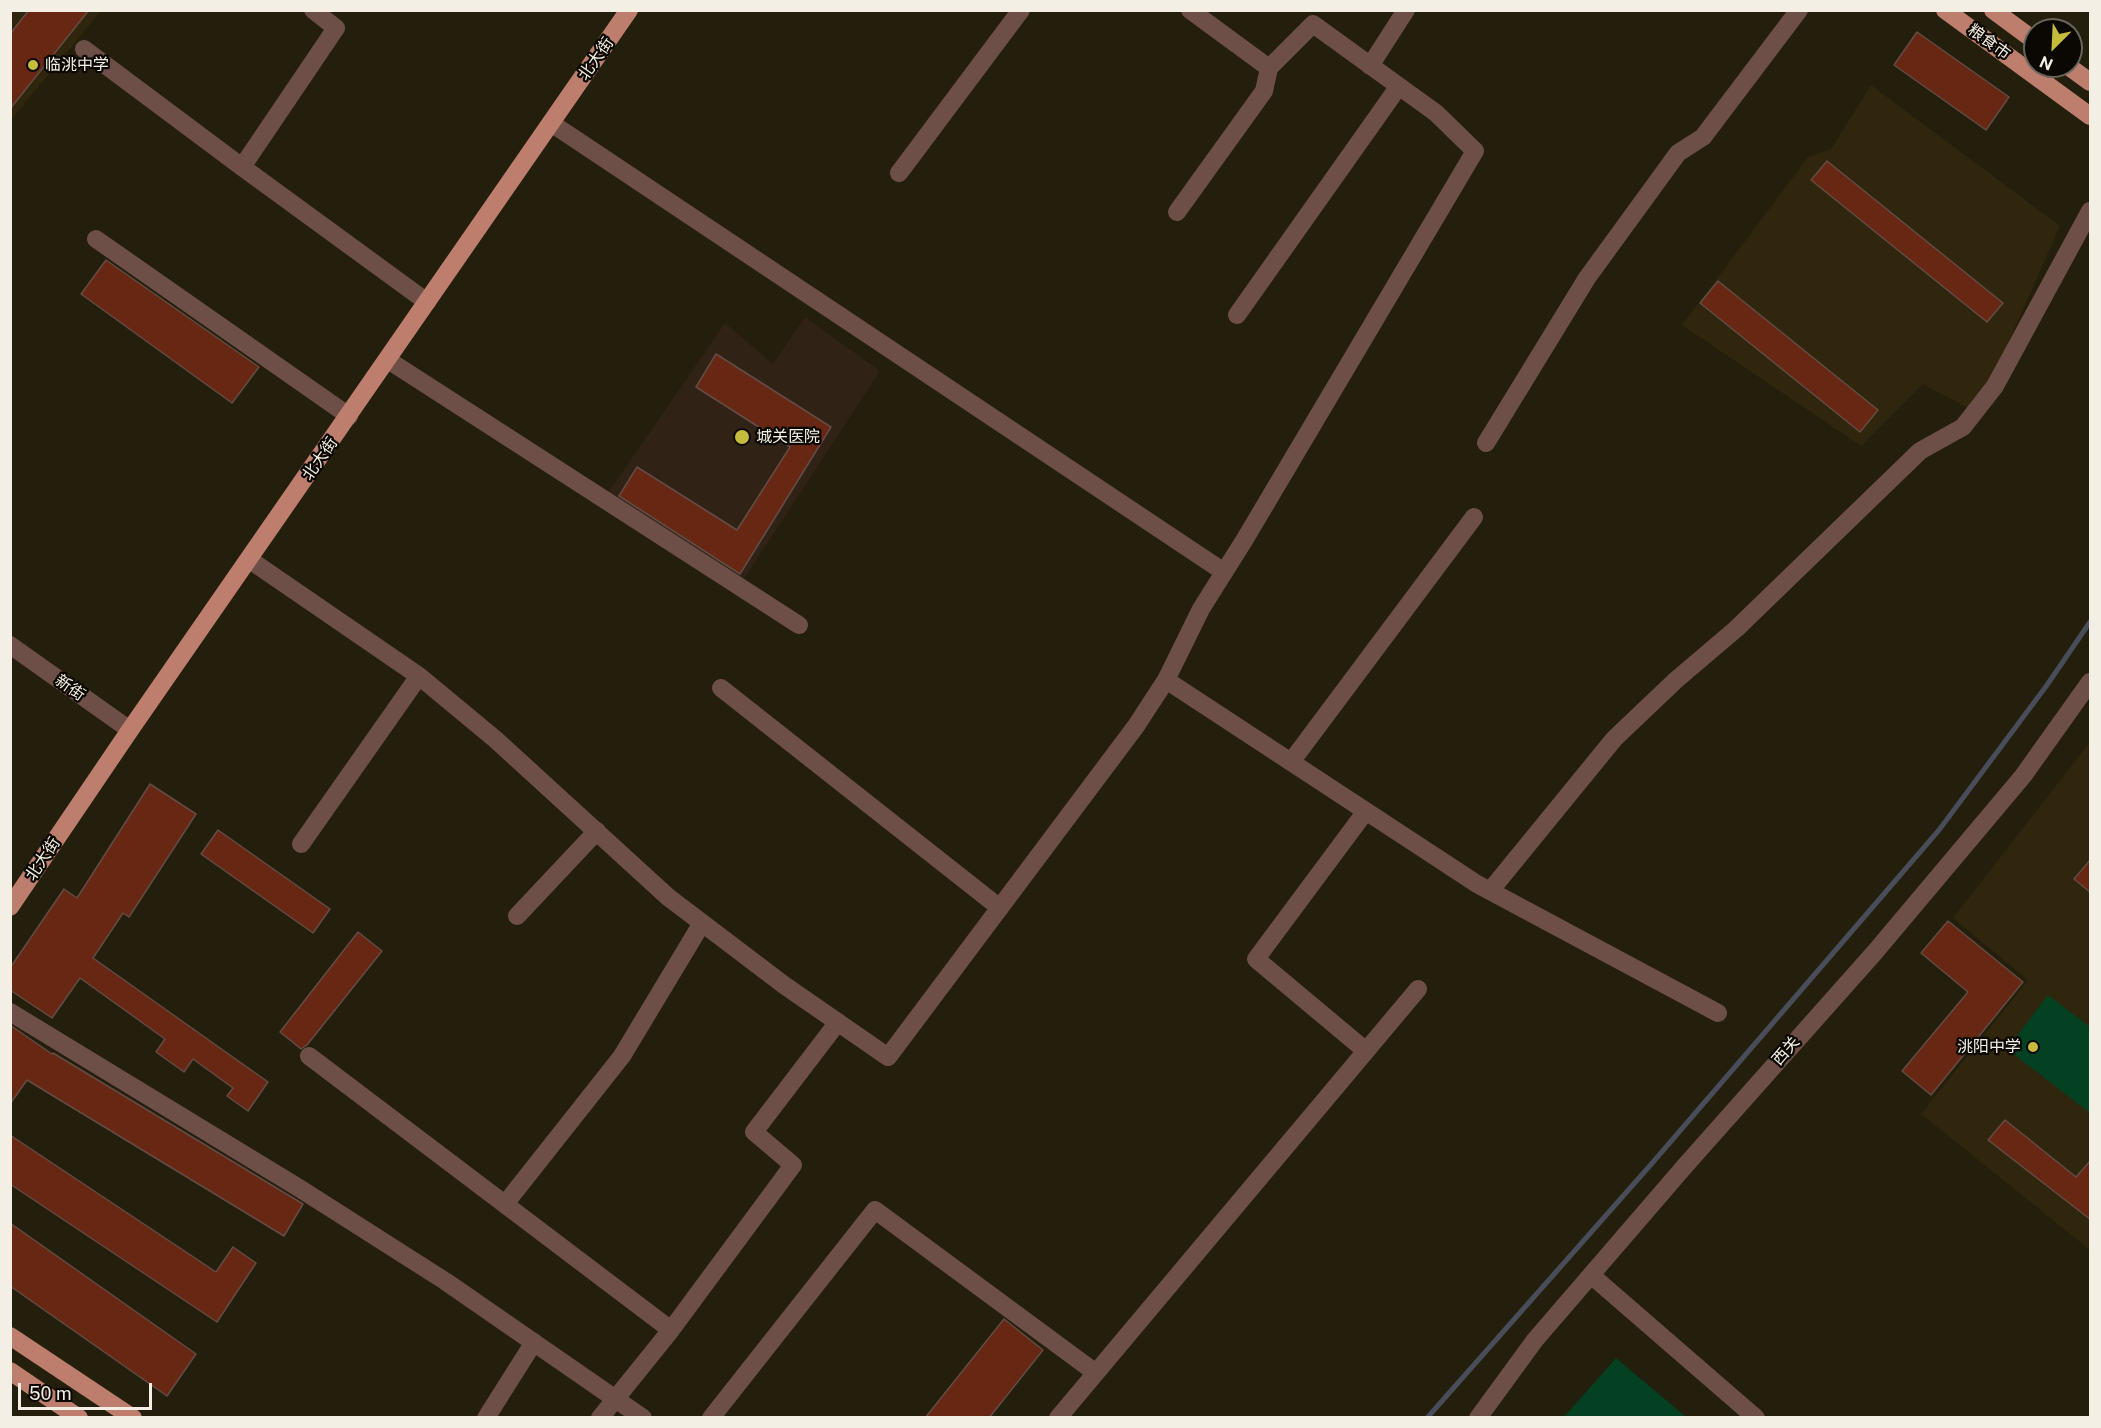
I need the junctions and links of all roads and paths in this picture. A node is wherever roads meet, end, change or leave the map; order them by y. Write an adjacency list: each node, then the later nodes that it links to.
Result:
1 (313, 10): 16 (street)
2 (629, 10): 15 (main road, 北大街)
3 (1021, 10): 17 (street)
4 (1190, 10): 12 (street)
5 (1406, 10): 11 (street)
6 (1799, 10): 25 (street)
7 (1945, 10): 14 (main road, 粮食市)
8 (1993, 10): 9 (main road, 粮食市)
9 (2023, 32)
10 (84, 49): 16 (street)
11 (1370, 66): 12 (street); 13 (street)
12 (1269, 68): 19 (street)
13 (1399, 86): 22 (street); 28 (street)
14 (2091, 116)
15 (551, 123): 21 (main road, 北大街); 28 (street)
16 (242, 167): 21 (street)
17 (899, 173)
18 (2091, 210): 40 (street)
19 (1178, 212)
20 (96, 239): 24 (street)
21 (427, 303): 23 (main road, 北大街)
22 (1237, 315)
23 (388, 360): 24 (main road, 北大街); 29 (street)
24 (349, 416): 27 (main road, 北大街)
25 (1486, 443)
26 (1474, 517): 36 (street)
27 (250, 560): 31 (street); 35 (main road, 北大街)
28 (1224, 573): 32 (street)
29 (799, 625)
30 (10, 645): 35 (street, 新街)
31 (419, 676): 38 (street); 39 (street)
32 (1166, 680): 36 (street); 42 (street)
33 (2091, 682): 52 (street, 西关)
34 (721, 688): 42 (street)
35 (130, 730): 41 (main road, 北大街)
36 (1291, 762): 37 (street)
37 (1366, 811): 40 (street); 49 (street)
38 (597, 831): 43 (street); 44 (street)
39 (301, 844)
40 (1490, 891): 47 (street)
41 (10, 907)
42 (1000, 908): 48 (street)
43 (518, 916)
44 (702, 923): 48 (street); 51 (street)
45 (1418, 989): 49 (street)
46 (10, 1011): 55 (street)
47 (1718, 1013)
48 (838, 1022): 53 (street)
49 (1366, 1051): 57 (street)
50 (309, 1056): 51 (street)
51 (505, 1204): 53 (street)
52 (1591, 1275): 66 (street, 西关); 67 (street)
53 (671, 1330): 58 (street)
54 (10, 1336): 60 (main road)
55 (534, 1342): 58 (street); 61 (street)
56 (10, 1371): 59 (main road)
57 (1096, 1373): 64 (street); 65 (street)
58 (615, 1398): 62 (street); 63 (street)
59 (79, 1418)
60 (133, 1418)
61 (486, 1418)
62 (600, 1418)
63 (643, 1418)
64 (711, 1418)
65 (1058, 1418)
66 (1478, 1418)
67 (1756, 1418)

